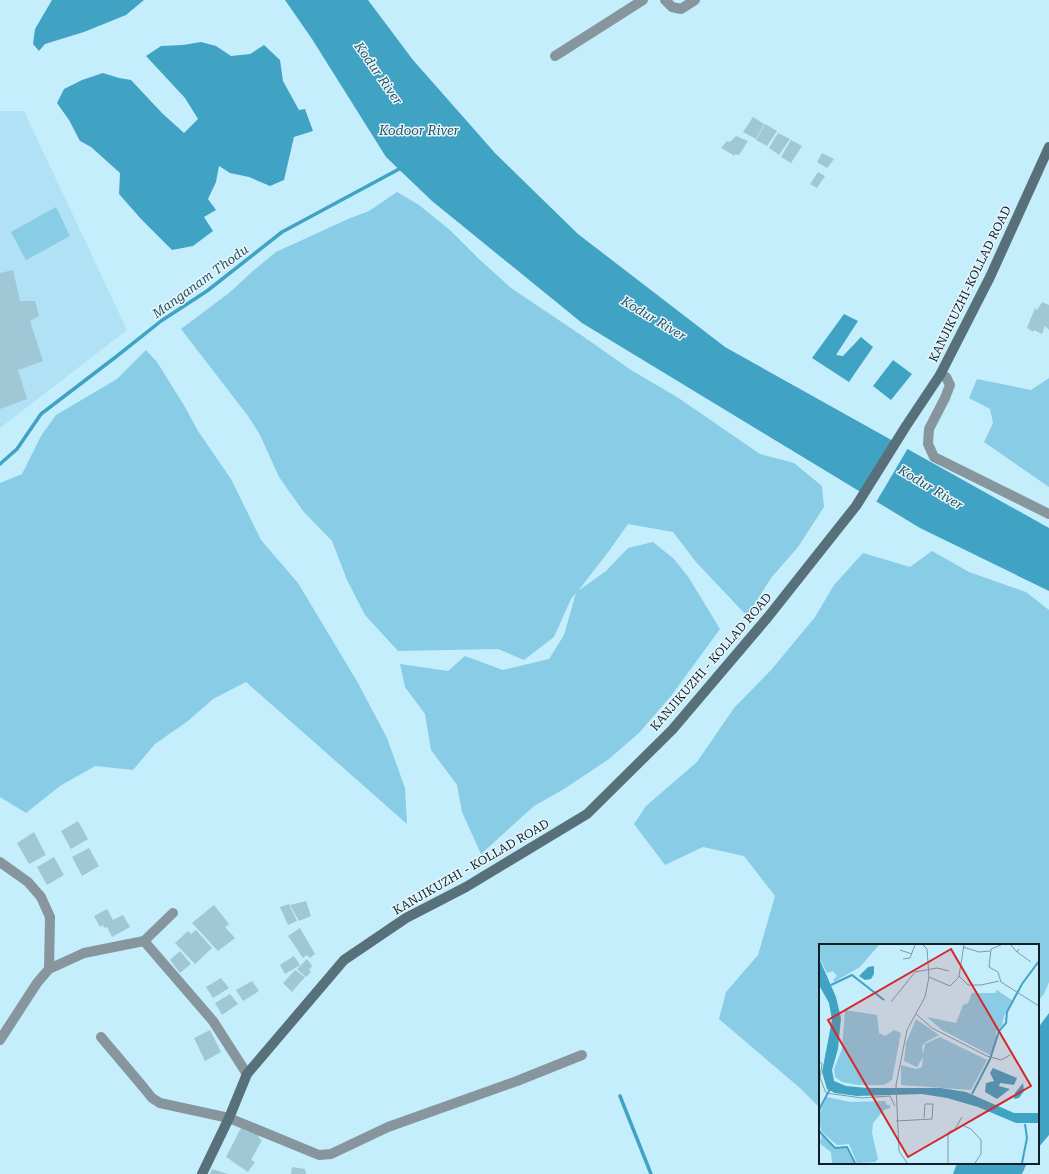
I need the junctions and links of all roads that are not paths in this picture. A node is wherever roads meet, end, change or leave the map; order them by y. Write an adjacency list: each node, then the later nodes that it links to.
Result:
1 (643, 0): 4 (street)
2 (665, 0): 3 (street)
3 (695, 0)
4 (555, 56)
5 (1049, 147): 6 (main road, KANJIKUZHI-KOLLAD ROAD)
6 (940, 375): 7 (main road, KANJIKUZHI-KOLLAD ROAD); 8 (street)
7 (856, 506): 16 (main road, KANJIKUZHI - KOLLAD ROAD)
8 (1049, 514)
9 (0, 862): 12 (street)
10 (173, 913): 11 (street)
11 (144, 941): 12 (street); 16 (street)
12 (49, 969): 14 (street)
13 (101, 1037): 17 (street)
14 (0, 1040)
15 (582, 1055): 17 (street)
16 (247, 1074): 17 (main road, KANJIKUZHI - KOLLAD ROAD)
17 (229, 1118): 18 (main road, KANJIKUZHI - KOLLAD ROAD)
18 (202, 1174)

